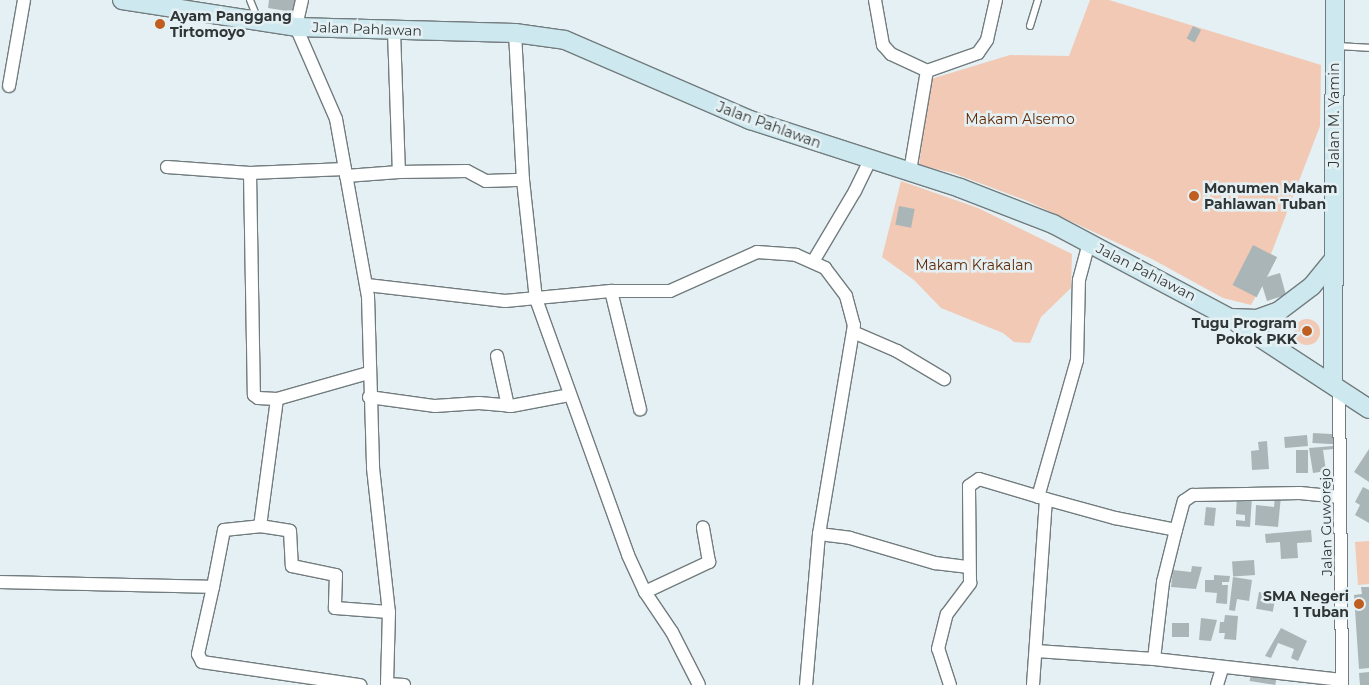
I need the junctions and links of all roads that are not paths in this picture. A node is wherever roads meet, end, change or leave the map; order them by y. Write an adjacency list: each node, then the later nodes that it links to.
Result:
1 (24, 0): 18 (street)
2 (122, 0): 9 (main road, Jalan Pahlawan)
3 (250, 0): 10 (lane)
4 (302, 0): 12 (street)
5 (875, 0): 17 (street)
6 (996, 0): 17 (street)
7 (1038, 0): 11 (lane)
8 (1334, 0): 15 (main road, Jalan M. Yamin)
9 (151, 2): 10 (main road, Jalan Pahlawan)
10 (259, 22): 12 (main road, Jalan Pahlawan)
11 (1030, 26)
12 (296, 27): 13 (main road, Jalan Pahlawan); 22 (street)
13 (394, 31): 14 (main road, Jalan Pahlawan); 23 (street)
14 (515, 33): 19 (main road, Jalan Pahlawan); 25 (street)
15 (1334, 46): 16 (lane); 27 (main road, Jalan M. Yamin)
16 (1369, 48)
17 (927, 71): 21 (street)
18 (9, 86)
19 (870, 160): 21 (main road, Jalan Pahlawan); 28 (street)
20 (167, 167): 24 (street)
21 (910, 171): 26 (main road, Jalan Pahlawan)
22 (346, 172): 23 (street); 24 (street); 29 (street)
23 (399, 172): 25 (street)
24 (250, 173): 40 (street)
25 (523, 180): 31 (street)
26 (1089, 243): 32 (main road, Jalan Pahlawan); 45 (street)
27 (1334, 259): 32 (main road); 37 (main road, Jalan M. Yamin)
28 (814, 260): 30 (street); 33 (street)
29 (367, 285): 31 (street); 35 (street)
30 (611, 291): 31 (street); 43 (street)
31 (536, 299): 38 (street)
32 (1230, 318): 37 (main road, Jalan Pahlawan)
33 (853, 332): 36 (street); 49 (street)
34 (497, 356): 41 (street)
35 (368, 373): 39 (street); 40 (street)
36 (944, 380)
37 (1336, 387): 42 (main road, Jalan Pahlawan); 44 (street, Jalan Guworejo)
38 (569, 395): 41 (street); 53 (street)
39 (369, 397): 41 (street); 54 (street)
40 (277, 399): 46 (street)
41 (508, 406)
42 (1369, 408)
43 (640, 409)
44 (1340, 497): 48 (street); 58 (street, Jalan Guworejo)
45 (1042, 498): 48 (street); 50 (street); 55 (street)
46 (260, 526): 52 (street); 54 (street)
47 (703, 528): 53 (street)
48 (1176, 530): 56 (street)
49 (819, 534): 50 (street); 63 (street)
50 (969, 567): 64 (street)
51 (0, 582): 52 (street)
52 (213, 587): 60 (street)
53 (645, 592): 62 (street)
54 (389, 612): 59 (street)
55 (1036, 651): 56 (street); 65 (street)
56 (1154, 659): 57 (street)
57 (1222, 669): 58 (street); 66 (street)
58 (1342, 683)
59 (387, 684): 61 (street)
60 (360, 685)
61 (404, 685)
62 (699, 685)
63 (806, 685)
64 (950, 685)
65 (1033, 685)
66 (1217, 685)

